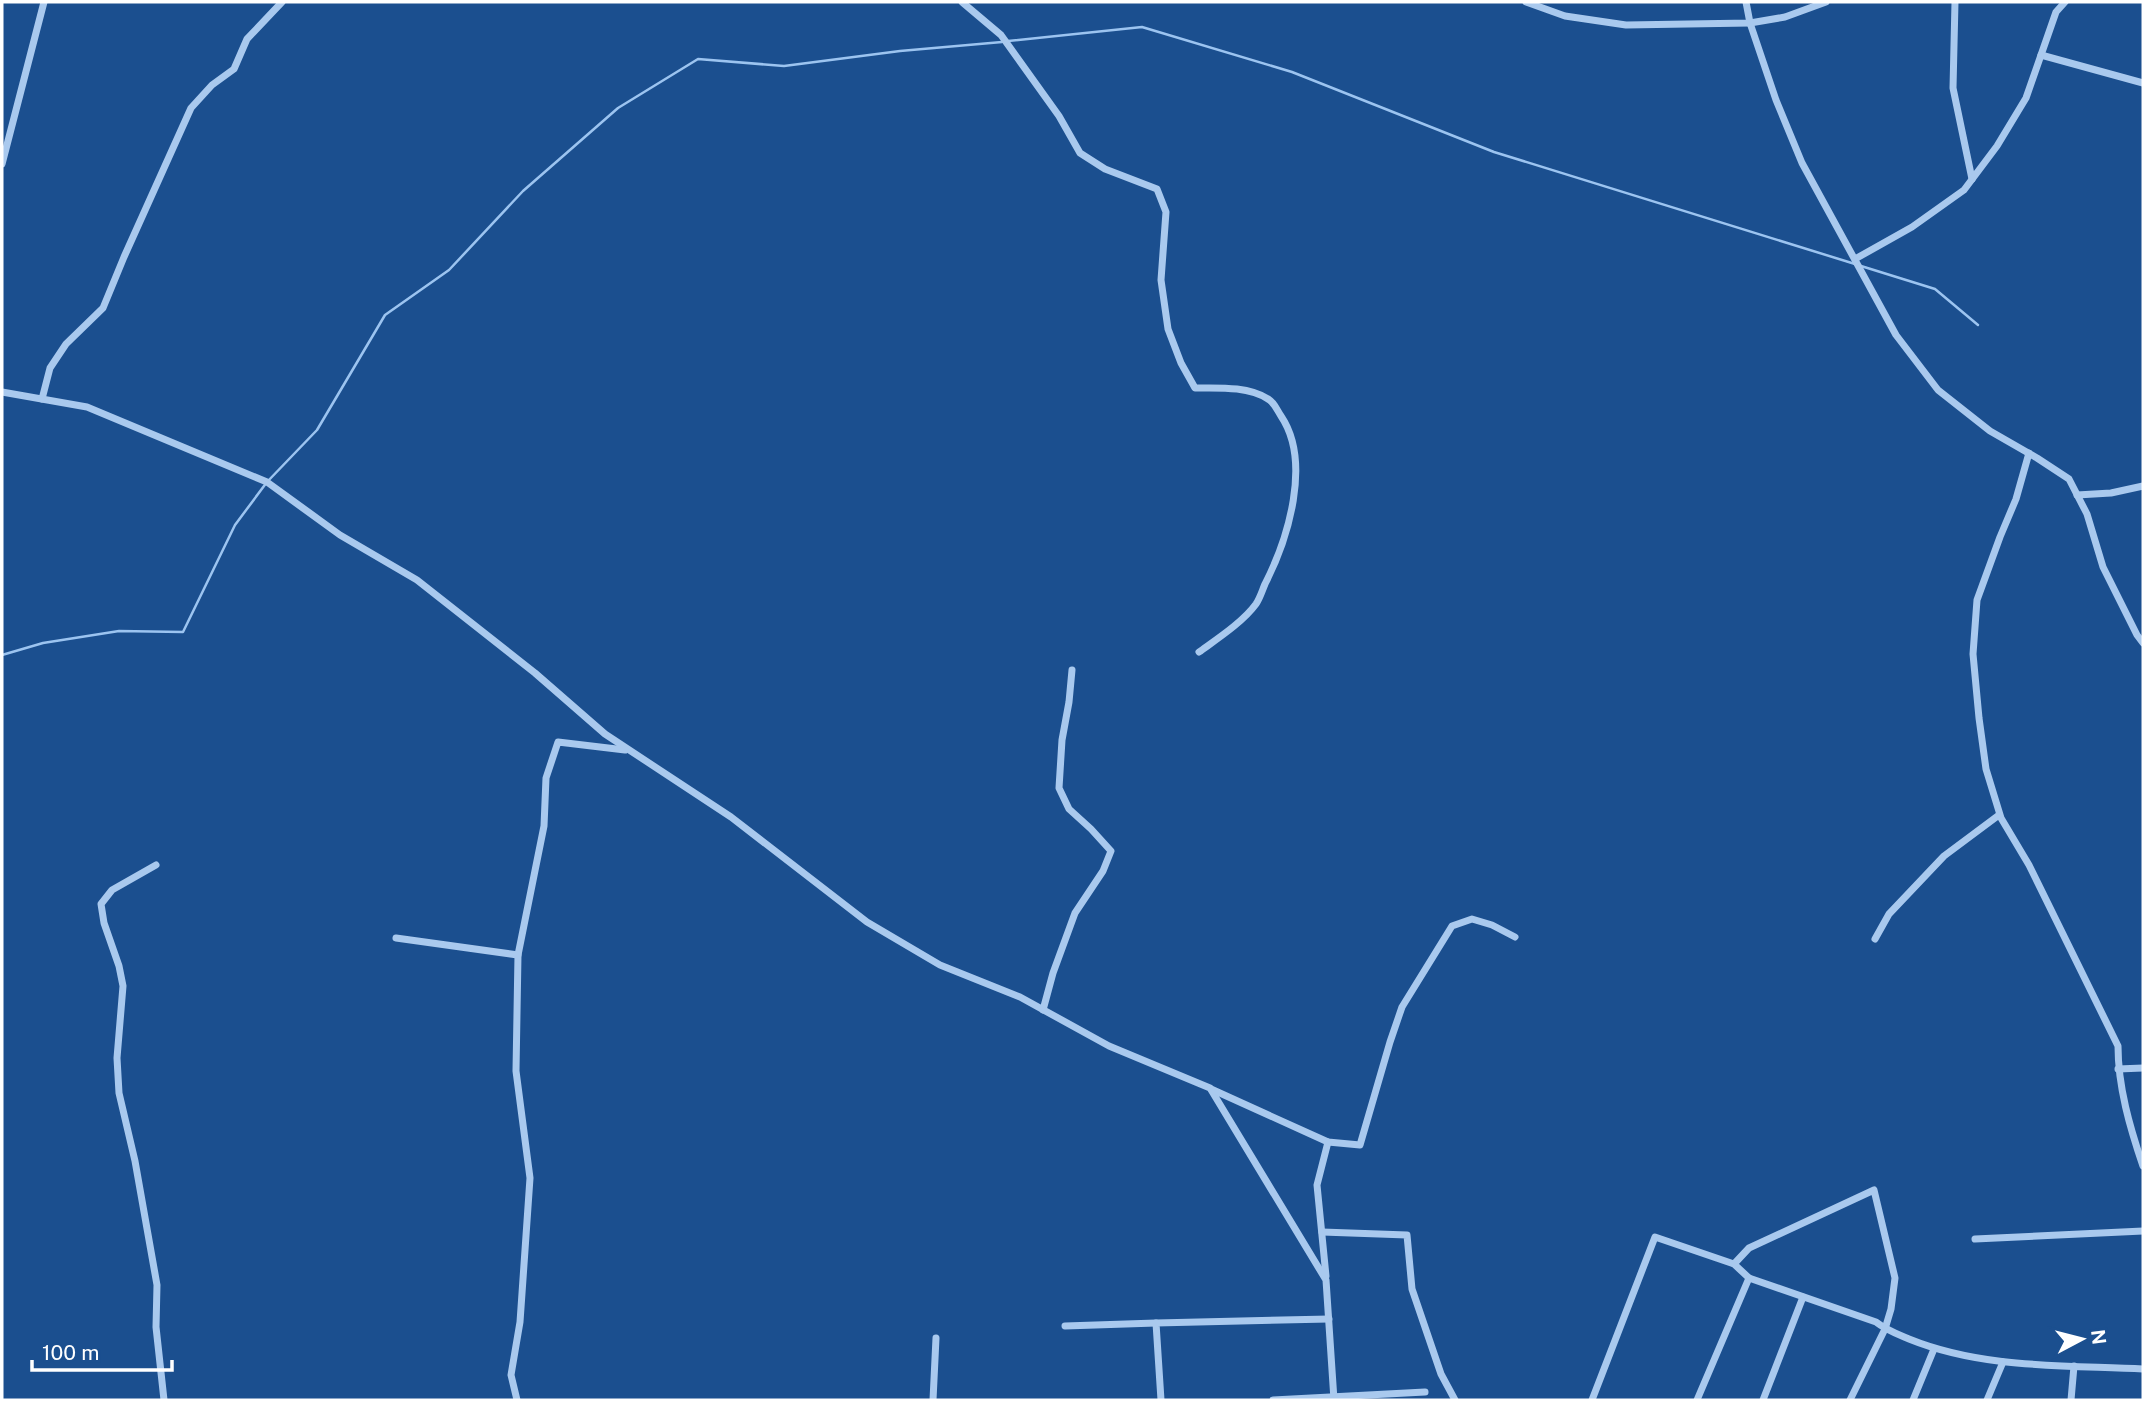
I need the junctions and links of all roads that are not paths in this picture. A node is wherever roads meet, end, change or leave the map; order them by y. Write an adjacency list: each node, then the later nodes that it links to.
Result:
1 (44, 2): 12 (street)
2 (282, 2): 16 (street)
3 (962, 2): 21 (street)
4 (1526, 2): 9 (street)
5 (1746, 2): 9 (street)
6 (1826, 2): 9 (street)
7 (1955, 2): 13 (street)
8 (2064, 2): 10 (street)
9 (1750, 23): 14 (street)
10 (2042, 54): 11 (street); 13 (street)
11 (2143, 83)
12 (2, 164)
13 (1972, 179): 14 (street)
14 (1855, 259): 17 (street)
15 (2, 392): 16 (street)
16 (42, 399): 23 (street)
17 (2029, 453): 19 (street); 24 (street)
18 (2143, 486): 19 (street)
19 (2077, 495): 20 (street)
20 (2143, 643)
21 (1199, 652)
22 (1072, 670): 30 (street)
23 (629, 750): 29 (street); 30 (street)
24 (1999, 815): 28 (street); 32 (street)
25 (156, 865): 54 (street)
26 (1515, 937): 34 (street)
27 (396, 938): 29 (street)
28 (1875, 939)
29 (518, 955): 55 (street)
30 (1043, 1010): 33 (street)
31 (2143, 1068): 32 (street)
32 (2118, 1069): 35 (street)
33 (1210, 1088): 34 (street); 41 (street)
34 (1328, 1142): 37 (street)
35 (2143, 1166)
36 (2143, 1231): 38 (street)
37 (1322, 1232): 41 (street); 59 (street)
38 (1975, 1239)
39 (1734, 1264): 40 (street); 46 (street); 60 (street)
40 (1749, 1278): 42 (street); 61 (street)
41 (1326, 1280): 43 (street)
42 (1803, 1297): 46 (street); 62 (street)
43 (1329, 1319): 44 (street); 53 (street)
44 (1156, 1322): 45 (street); 57 (street)
45 (1065, 1326)
46 (1885, 1329): 48 (street); 63 (street)
47 (936, 1338): 56 (street)
48 (1934, 1349): 49 (street); 64 (street)
49 (2003, 1363): 50 (street); 65 (street)
50 (2074, 1366): 51 (street); 66 (street)
51 (2143, 1369)
52 (1425, 1392): 53 (street)
53 (1334, 1399): 58 (street)
54 (164, 1400)
55 (517, 1400)
56 (933, 1400)
57 (1161, 1400)
58 (1273, 1400)
59 (1455, 1400)
60 (1592, 1400)
61 (1697, 1400)
62 (1763, 1400)
63 (1850, 1400)
64 (1913, 1400)
65 (1987, 1400)
66 (2071, 1400)

